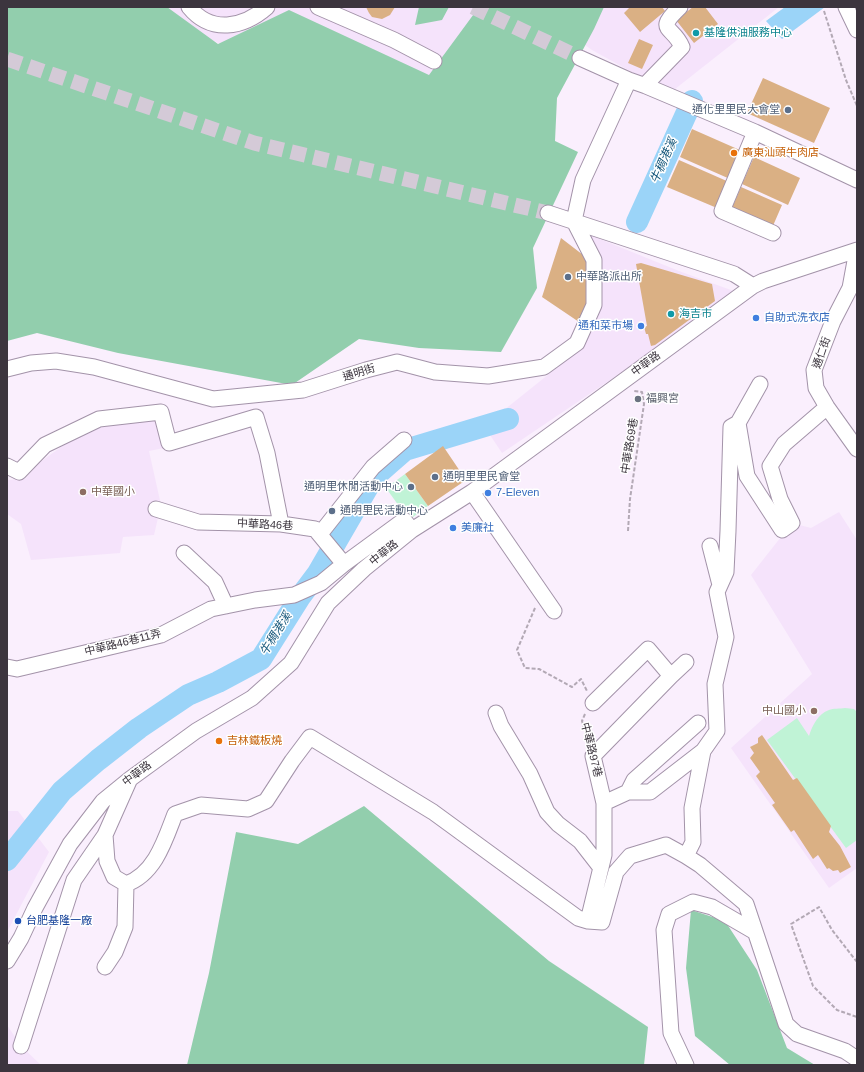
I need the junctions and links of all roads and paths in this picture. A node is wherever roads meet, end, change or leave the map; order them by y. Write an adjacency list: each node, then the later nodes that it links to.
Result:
1 (189, 7): 2 (street)
2 (267, 7)
3 (318, 7): 9 (street)
4 (680, 7): 11 (street)
5 (846, 7): 7 (street)
6 (824, 11): 12 (path)
7 (857, 30)
8 (580, 58): 10 (street)
9 (434, 61)
10 (629, 80): 11 (street); 16 (street)
11 (646, 86): 13 (street)
12 (857, 106)
13 (755, 132): 14 (street); 17 (street)
14 (857, 180)
15 (548, 213): 16 (street)
16 (574, 221): 19 (street); 20 (street, 通明街)
17 (773, 232)
18 (857, 250): 19 (street, 中華路); 23 (street, 通仁街)
19 (753, 286): 22 (street, 中華路)
20 (7, 369)
21 (760, 384): 24 (street)
22 (615, 387): 28 (street, 中華路); 32 (path, 中華路69巷)
23 (827, 407): 24 (street); 26 (street, 通仁街)
24 (738, 423): 37 (street)
25 (404, 440): 33 (street)
26 (857, 449)
27 (7, 466): 30 (street)
28 (472, 492): 31 (street, 中華路); 38 (street)
29 (156, 509): 30 (street, 中華路46巷)
30 (281, 524): 33 (street, 中華路46巷)
31 (412, 530): 36 (street); 49 (street, 中華路)
32 (628, 530)
33 (322, 536): 36 (street)
34 (710, 546): 37 (street)
35 (184, 553): 39 (street)
36 (342, 562): 39 (street, 中華路46巷11弄)
37 (720, 585): 47 (street)
38 (541, 594): 40 (street); 44 (path)
39 (226, 606): 42 (street, 中華路46巷11弄)
40 (554, 611)
41 (686, 662): 43 (street)
42 (7, 667)
43 (671, 676): 44 (street); 48 (street)
44 (593, 703): 48 (path, 中華路97巷)
45 (496, 713): 54 (street)
46 (698, 723): 50 (street)
47 (702, 750): 50 (street); 53 (street)
48 (592, 756): 51 (street, 中華路97巷)
49 (130, 779): 52 (street); 58 (street, 中華路)
50 (628, 792): 51 (street)
51 (604, 803): 54 (street, 中華路97巷)
52 (105, 836): 55 (street); 62 (street)
53 (686, 856): 56 (street); 57 (street)
54 (601, 868): 56 (street, 中華路97巷)
55 (126, 884): 56 (street); 60 (street)
56 (588, 921)
57 (755, 932): 63 (street); 64 (street)
58 (7, 961)
59 (857, 962): 61 (path)
60 (105, 967)
61 (857, 1017)
62 (21, 1046)
63 (857, 1059)
64 (686, 1065)

